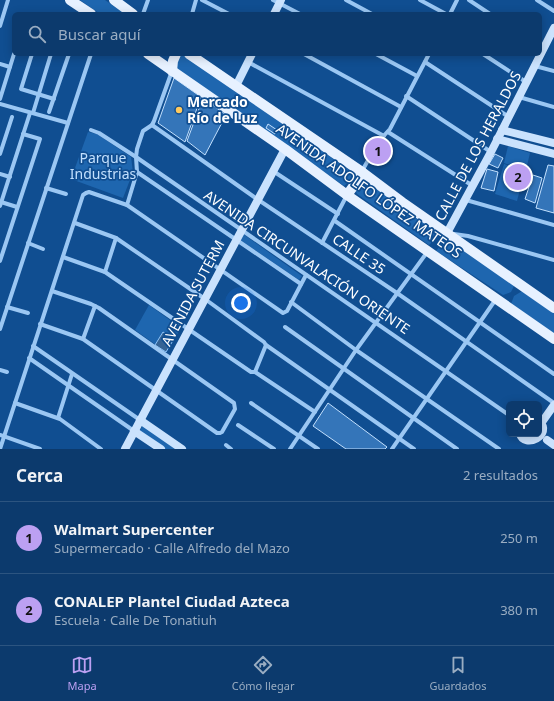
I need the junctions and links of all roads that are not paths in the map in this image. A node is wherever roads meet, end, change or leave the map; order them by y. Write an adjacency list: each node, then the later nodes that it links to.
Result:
1 (8, 0): 25 (street)
2 (70, 0): 14 (main road)
3 (114, 0): 15 (main road)
4 (148, 0): 16 (street)
5 (196, 0): 17 (street)
6 (202, 0): 18 (street)
7 (346, 0): 21 (street)
8 (420, 0): 22 (street)
9 (457, 0): 23 (street)
10 (469, 0): 24 (street)
11 (537, 0): 13 (street)
12 (278, 1): 19 (street); 20 (street)
13 (554, 11)
14 (88, 12)
15 (130, 12)
16 (144, 12)
17 (193, 12)
18 (225, 12)
19 (275, 12)
20 (297, 12)
21 (368, 12)
22 (442, 12)
23 (451, 12)
24 (487, 12)
25 (0, 26)
26 (554, 28): 27 (street, CALLE DE LOS HERALDOS)
27 (552, 37): 28 (street, CALLE DE LOS HERALDOS)
28 (542, 48)
29 (13, 56): 47 (street)
30 (31, 56): 53 (street)
31 (50, 56): 53 (street)
32 (66, 56): 57 (street)
33 (90, 56): 65 (street)
34 (151, 56): 48 (main road, AVENIDA ADOLFO LÓPEZ MATEOS)
35 (175, 56): 48 (main road)
36 (193, 56): 52 (main road, AVENIDA ADOLFO LÓPEZ MATEOS)
37 (251, 56): 43 (street)
38 (308, 56): 59 (street)
39 (380, 56): 50 (street)
40 (428, 56): 44 (street)
41 (486, 56): 51 (street)
42 (539, 56): 46 (street, CALLE DE LOS HERALDOS)
43 (248, 62): 52 (street); 71 (street)
44 (425, 62): 50 (street); 64 (street)
45 (0, 64): 47 (street)
46 (535, 66): 49 (street); 51 (street, CALLE DE LOS HERALDOS)
47 (10, 68): 56 (street)
48 (172, 71): 66 (street); 74 (main road, AVENIDA ADOLFO LÓPEZ MATEOS)
49 (554, 71)
50 (417, 76): 54 (street)
51 (526, 82): 55 (street, CALLE DE LOS HERALDOS)
52 (236, 86): 81 (main road, AVENIDA ADOLFO LÓPEZ MATEOS)
53 (38, 94): 57 (street); 62 (street)
54 (406, 96): 59 (street); 75 (street)
55 (518, 97): 60 (street); 64 (street, CALLE DE LOS HERALDOS)
56 (0, 99)
57 (54, 99): 61 (street)
58 (0, 104): 62 (street)
59 (401, 107): 69 (street)
60 (554, 107)
61 (50, 112)
62 (32, 113): 65 (street); 70 (street)
63 (12, 117): 76 (street)
64 (509, 117): 68 (street, CALLE DE LOS HERALDOS)
65 (68, 123): 85 (street)
66 (152, 125): 78 (street); 88 (street, CALLE 35)
67 (91, 130): 78 (street, AVENIDA CIRCUNVALACIÓN ORIENTE)
68 (502, 130): 72 (street, CALLE DE LOS HERALDOS); 73 (street)
69 (388, 132): 71 (street); 84 (street)
70 (23, 134): 83 (street); 92 (street)
71 (384, 136): 81 (street)
72 (497, 139): 75 (street, CALLE DE LOS HERALDOS); 77 (street)
73 (554, 143)
74 (285, 149): 79 (street, AVENIDA SUTERM); 87 (main road, AVENIDA ADOLFO LÓPEZ MATEOS)
75 (491, 152): 84 (street, CALLE DE LOS HERALDOS)
76 (0, 154)
77 (554, 154)
78 (136, 158): 80 (street); 97 (street, AVENIDA CIRCUNVALACIÓN ORIENTE)
79 (273, 171): 88 (street, AVENIDA SUTERM); 93 (street)
80 (137, 172): 91 (street); 100 (street, AVENIDA CIRCUNVALACIÓN ORIENTE)
81 (362, 172): 87 (main road); 98 (main road, AVENIDA ADOLFO LÓPEZ MATEOS)
82 (0, 174): 83 (street)
83 (10, 177): 90 (street)
84 (473, 186): 89 (street, CALLE DE LOS HERALDOS)
85 (46, 188): 86 (street); 101 (street)
86 (66, 194)
87 (347, 195): 93 (street); 104 (main road, AVENIDA ADOLFO LÓPEZ MATEOS)
88 (257, 199): 97 (street, AVENIDA SUTERM); 102 (street, CALLE 35)
89 (466, 200): 96 (street); 98 (street, CALLE DE LOS HERALDOS)
90 (1, 204): 92 (street)
91 (127, 205): 95 (street); 108 (street)
92 (18, 207): 107 (street)
93 (338, 214): 94 (street)
94 (335, 221): 102 (street); 110 (street)
95 (75, 223): 99 (street); 105 (street)
96 (554, 225)
97 (241, 230): 100 (street, AVENIDA SUTERM); 111 (street, AVENIDA CIRCUNVALACIÓN ORIENTE)
98 (447, 233): 106 (street); 118 (main road, AVENIDA ADOLFO LÓPEZ MATEOS)
99 (116, 238): 109 (street); 116 (street)
100 (236, 239): 108 (street, AVENIDA SUTERM); 112 (street, AVENIDA CIRCUNVALACIÓN ORIENTE)
101 (28, 243): 103 (street); 120 (street)
102 (322, 243): 114 (street, CALLE 35)
103 (43, 249)
104 (428, 250): 110 (street); 115 (main road, AVENIDA ADOLFO LÓPEZ MATEOS)
105 (63, 257): 109 (street); 113 (street)
106 (554, 260)
107 (0, 261)
108 (220, 270): 116 (street, AVENIDA SUTERM); 117 (street)
109 (106, 272): 127 (street)
110 (410, 274): 114 (street); 123 (street)
111 (306, 275): 112 (street); 122 (street, AVENIDA CIRCUNVALACIÓN ORIENTE)
112 (301, 284): 117 (street)
113 (52, 291): 119 (street); 124 (street)
114 (397, 293): 122 (street); 130 (street, CALLE 35)
115 (496, 298): 123 (street); 129 (main road, AVENIDA ADOLFO LÓPEZ MATEOS)
116 (205, 299): 127 (street, AVENIDA SUTERM); 131 (street)
117 (291, 302): 133 (street)
118 (551, 304)
119 (95, 306): 128 (street); 135 (street)
120 (7, 307): 121 (street); 126 (street)
121 (28, 313)
122 (375, 322): 133 (street); 138 (street, AVENIDA CIRCUNVALACIÓN ORIENTE)
123 (479, 323): 130 (street); 142 (street)
124 (40, 324): 128 (street); 132 (street)
125 (285, 327): 136 (street)
126 (0, 329)
127 (188, 330): 135 (street, AVENIDA SUTERM); 140 (street)
128 (83, 339): 145 (street)
129 (554, 339)
130 (466, 342): 138 (street); 149 (street, CALLE 35)
131 (266, 344): 140 (street); 144 (street)
132 (33, 346): 134 (street); 141 (street)
133 (356, 350): 136 (street); 146 (street)
134 (29, 358): 143 (street); 148 (street)
135 (172, 361): 145 (street, AVENIDA SUTERM); 145 (street)
136 (343, 369): 144 (street); 153 (street)
137 (0, 370): 139 (street)
138 (446, 370): 146 (street); 151 (street, AVENIDA CIRCUNVALACIÓN ORIENTE)
139 (7, 372)
140 (254, 372): 150 (street)
141 (72, 374): 143 (street); 155 (street)
142 (554, 374)
143 (68, 385): 152 (street); 158 (street)
144 (330, 389): 150 (street); 162 (street)
145 (156, 390): 155 (street, AVENIDA SUTERM)
146 (426, 399): 153 (street); 180 (street)
147 (251, 402): 159 (street)
148 (15, 403): 152 (street); 160 (street)
149 (554, 404): 154 (street)
150 (315, 412): 159 (street)
151 (506, 413)
152 (58, 418): 169 (street)
153 (413, 418): 162 (street); 179 (street)
154 (542, 419)
155 (140, 420): 158 (street, AVENIDA SUTERM); 172 (street)
156 (542, 423): 163 (street)
157 (238, 425): 174 (street)
158 (134, 431): 170 (street, AVENIDA SUTERM); 171 (street)
159 (299, 435): 175 (street); 176 (street)
160 (2, 436): 167 (street); 168 (street)
161 (521, 437): 166 (street)
162 (399, 439): 177 (street); 178 (street)
163 (547, 440): 165 (street); 166 (street)
164 (226, 445): 173 (street)
165 (554, 445)
166 (526, 447)
167 (0, 449)
168 (40, 449)
169 (101, 449)
170 (124, 449)
171 (161, 449)
172 (182, 449)
173 (231, 449)
174 (274, 449)
175 (290, 449)
176 (318, 449)
177 (392, 449)
178 (414, 449)
179 (457, 449)
180 (499, 449)

